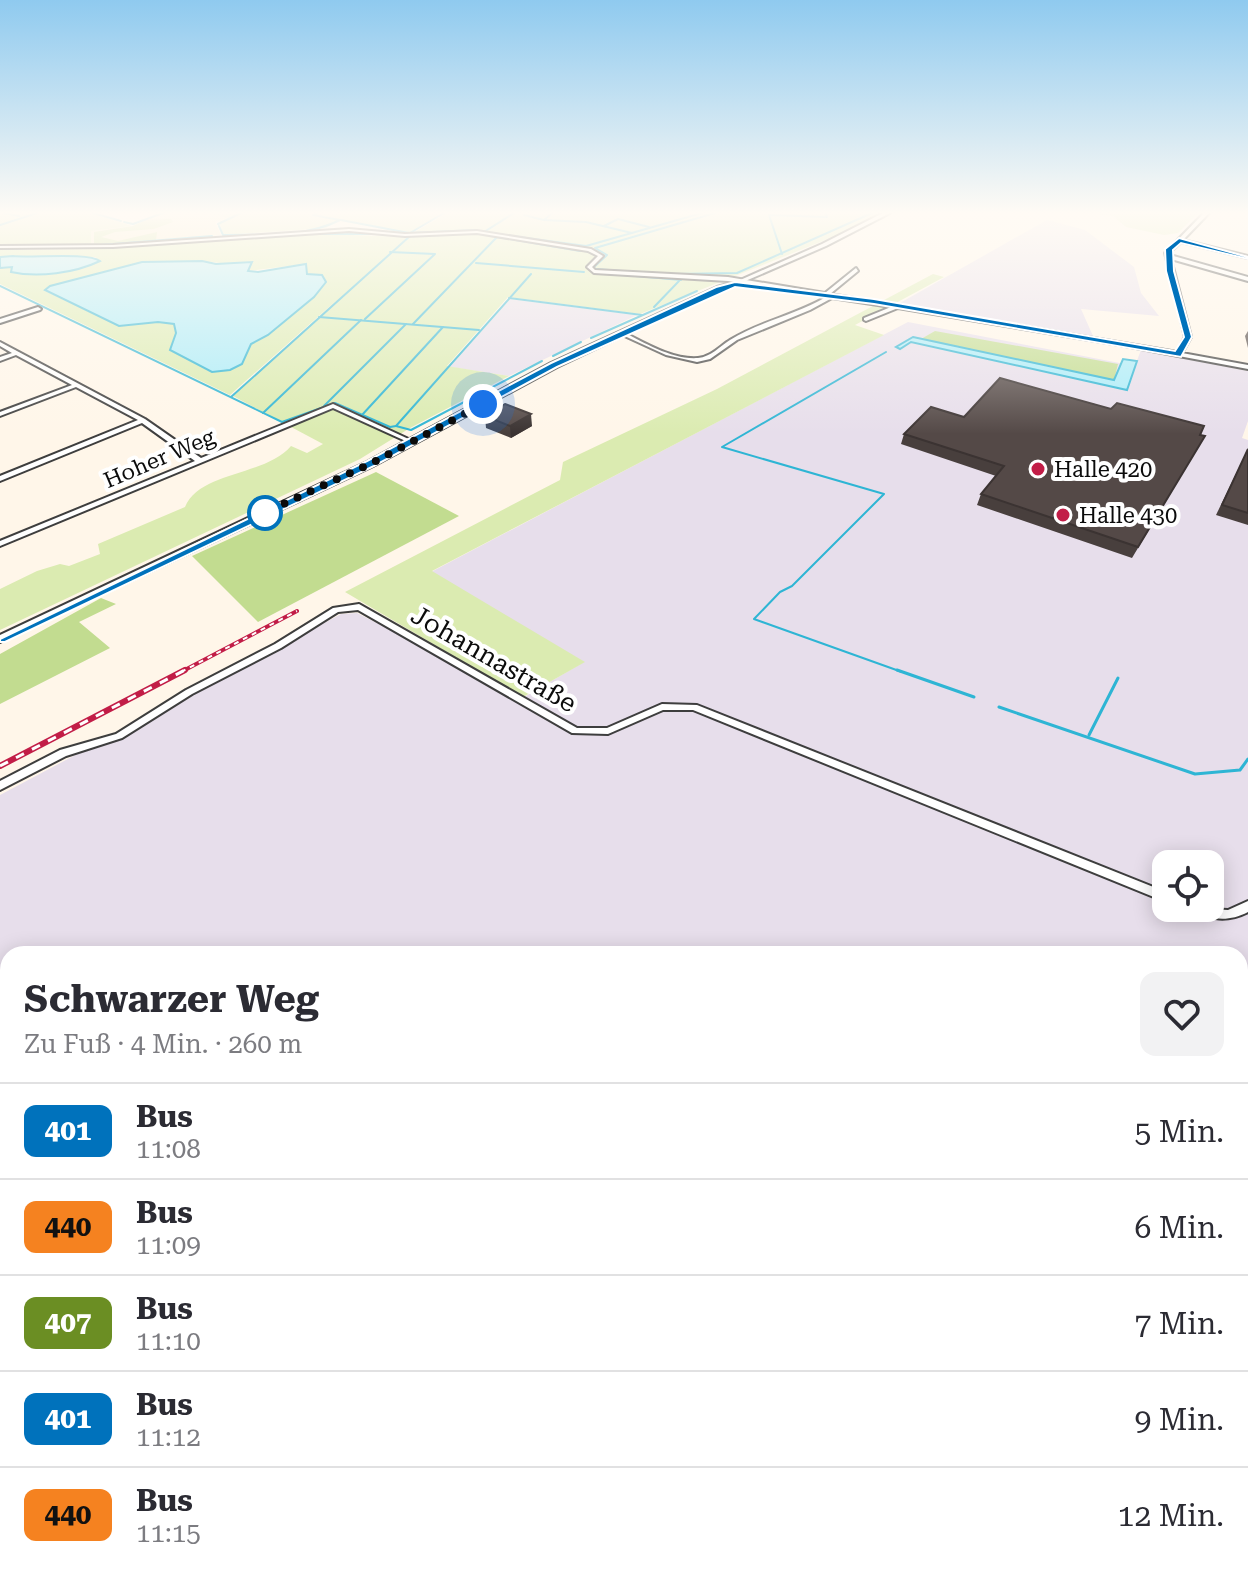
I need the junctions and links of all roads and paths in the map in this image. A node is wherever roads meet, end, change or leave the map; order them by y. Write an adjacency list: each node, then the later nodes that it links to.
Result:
1 (732, 287): 11 (street)
2 (763, 287): 5 (street)
3 (837, 287): 6 (street)
4 (1175, 287): 14 (street)
5 (773, 288): 6 (street)
6 (828, 295): 7 (street); 11 (street)
7 (898, 306): 9 (street); 14 (street)
8 (38, 309): 10 (street)
9 (866, 319)
10 (0, 321)
11 (621, 333): 20 (street)
12 (0, 344): 13 (street)
13 (16, 353): 15 (street); 17 (street)
14 (1178, 355): 16 (street)
15 (0, 359)
16 (1248, 367)
17 (76, 385): 18 (street); 19 (street)
18 (0, 414)
19 (143, 420): 21 (street); 22 (street)
20 (412, 442): 21 (street, Hoher Weg); 24 (street)
21 (199, 460): 23 (street, Hoher Weg)
22 (0, 479)
23 (0, 544)
24 (0, 639)
25 (0, 786): 26 (street, Johannastraße)
26 (1152, 891)
27 (1248, 906): 28 (street)
28 (1224, 916)

